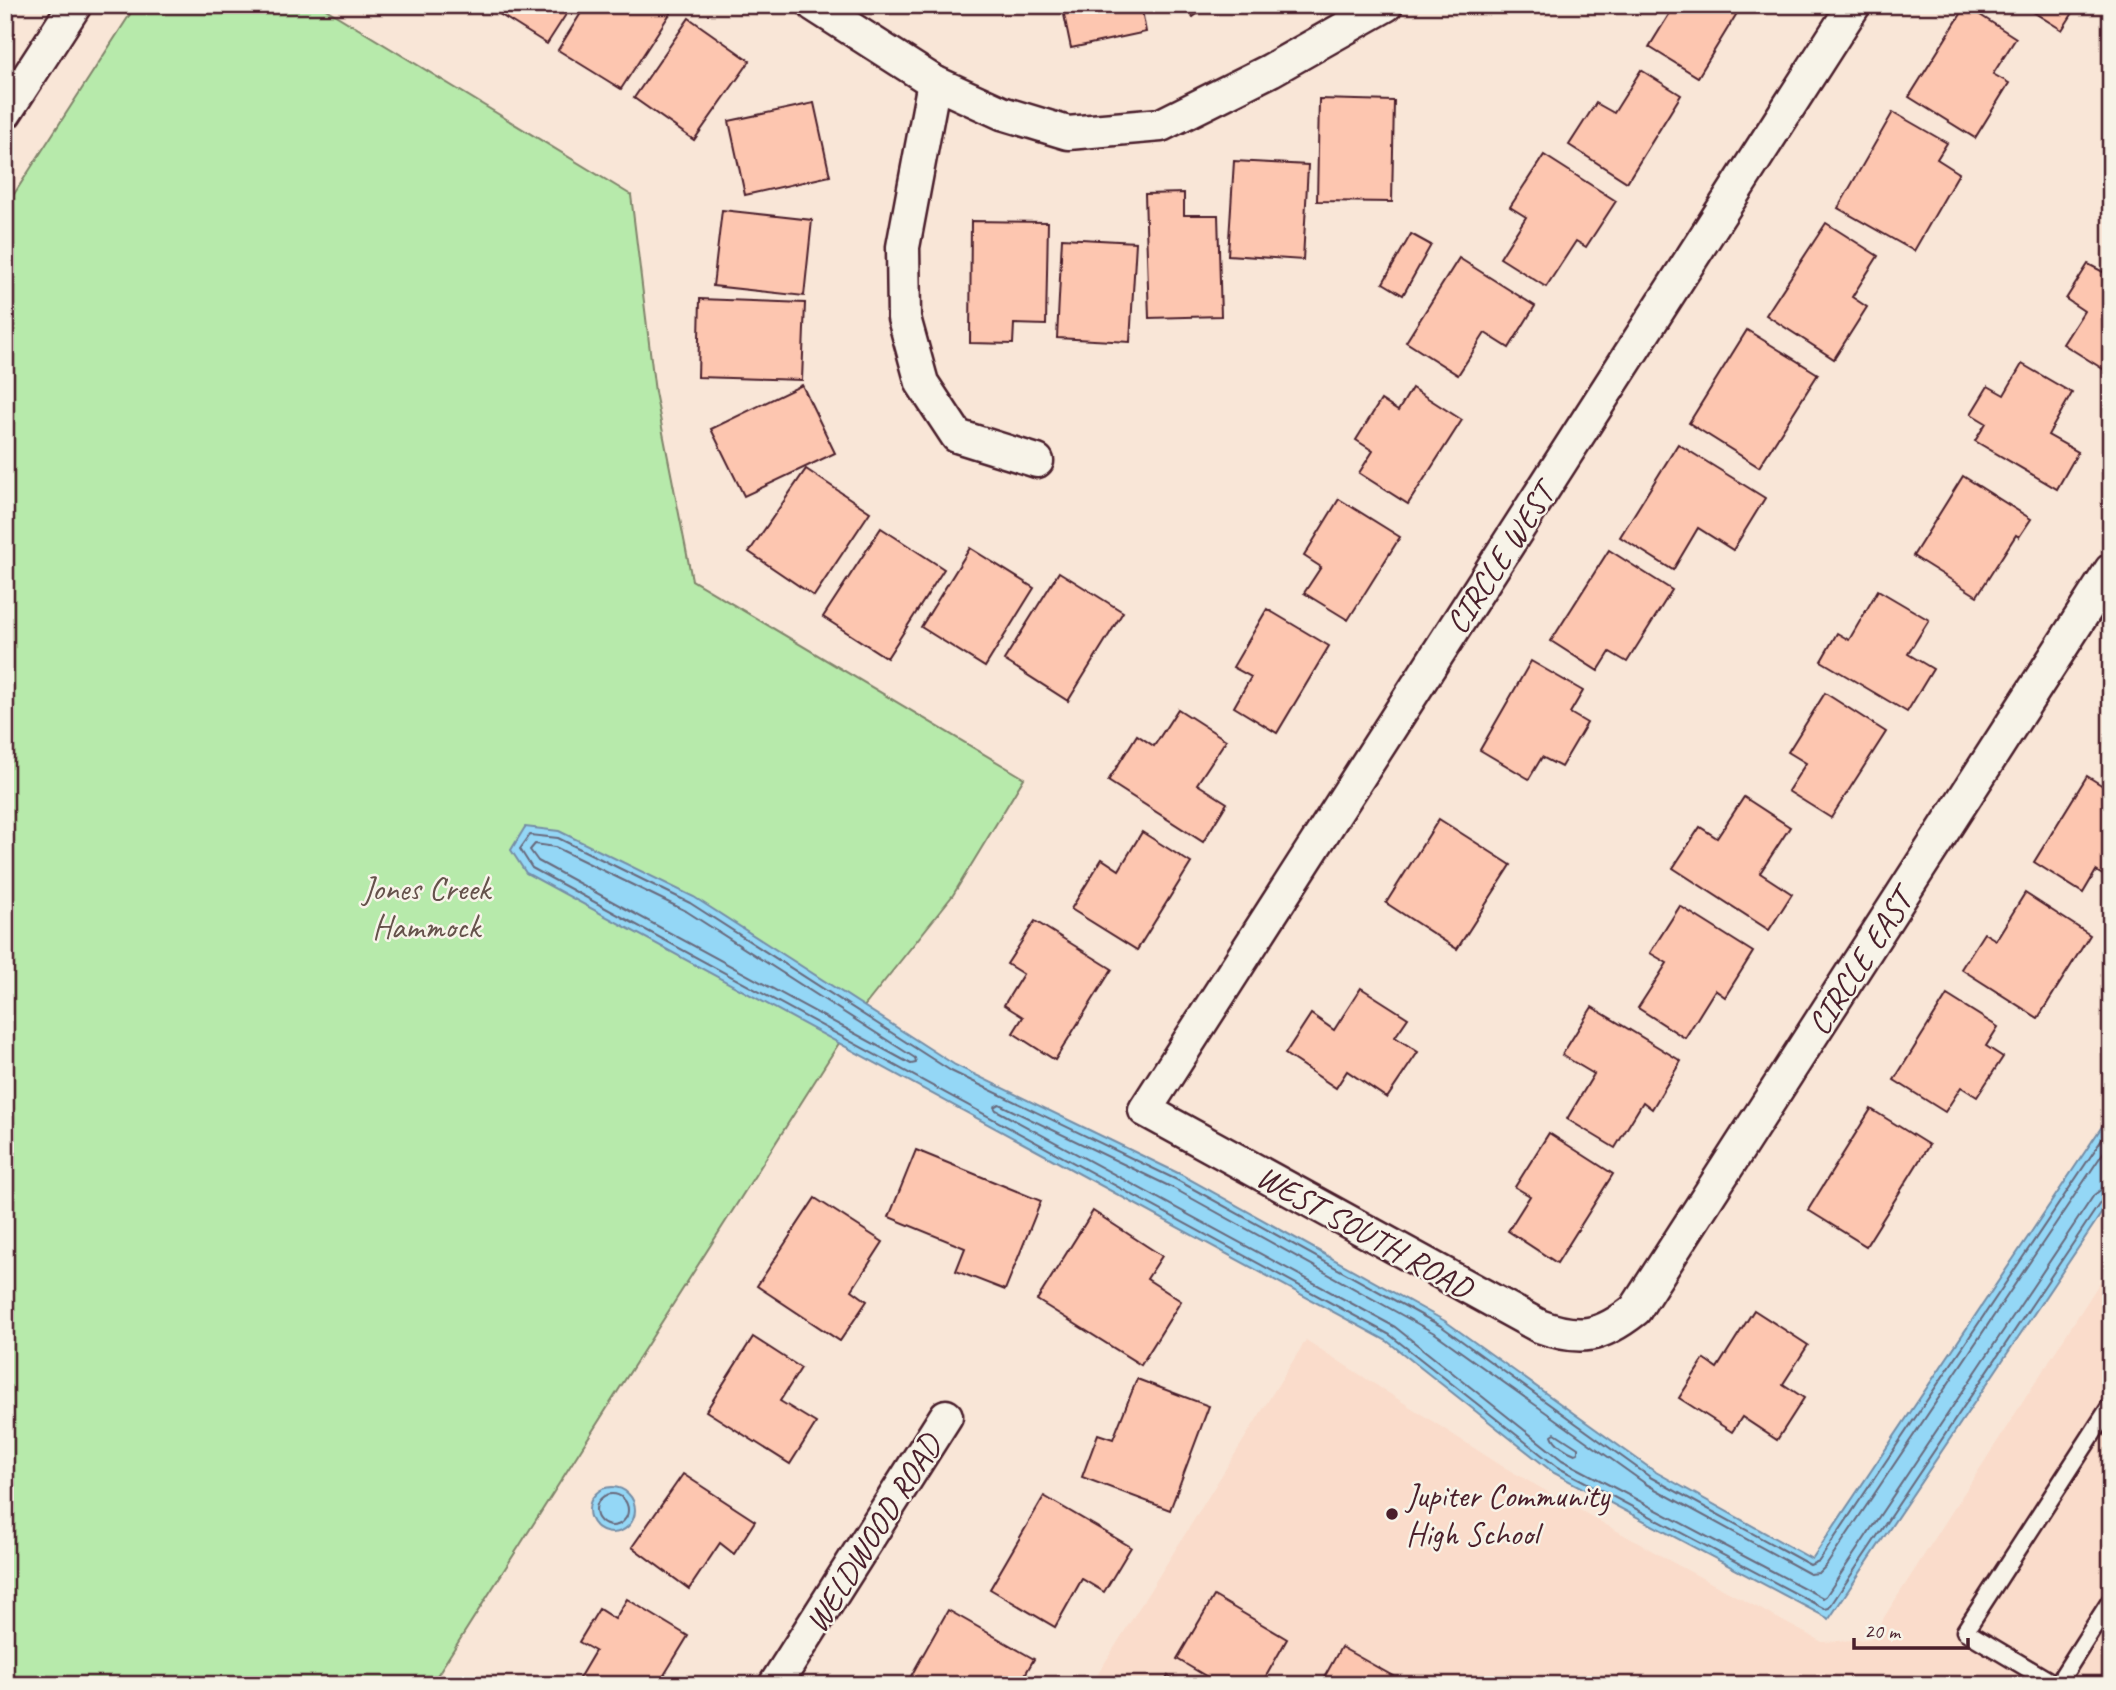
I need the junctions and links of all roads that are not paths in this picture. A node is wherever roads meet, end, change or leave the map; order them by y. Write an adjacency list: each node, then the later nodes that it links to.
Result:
1 (75, 5): 6 (street)
2 (814, 5): 5 (street)
3 (1386, 5): 5 (street)
4 (1854, 5): 9 (street, CIRCLE WEST)
5 (934, 82): 7 (street)
6 (5, 113)
7 (1037, 461)
8 (2111, 570): 10 (street, CIRCLE EAST)
9 (1145, 1110): 10 (street, WEST SOUTH ROAD)
10 (1590, 1335)
11 (2111, 1405): 15 (lane)
12 (946, 1416): 14 (street, WELDWOOD ROAD)
13 (2111, 1600): 15 (lane)
14 (775, 1685)
15 (2056, 1685)

